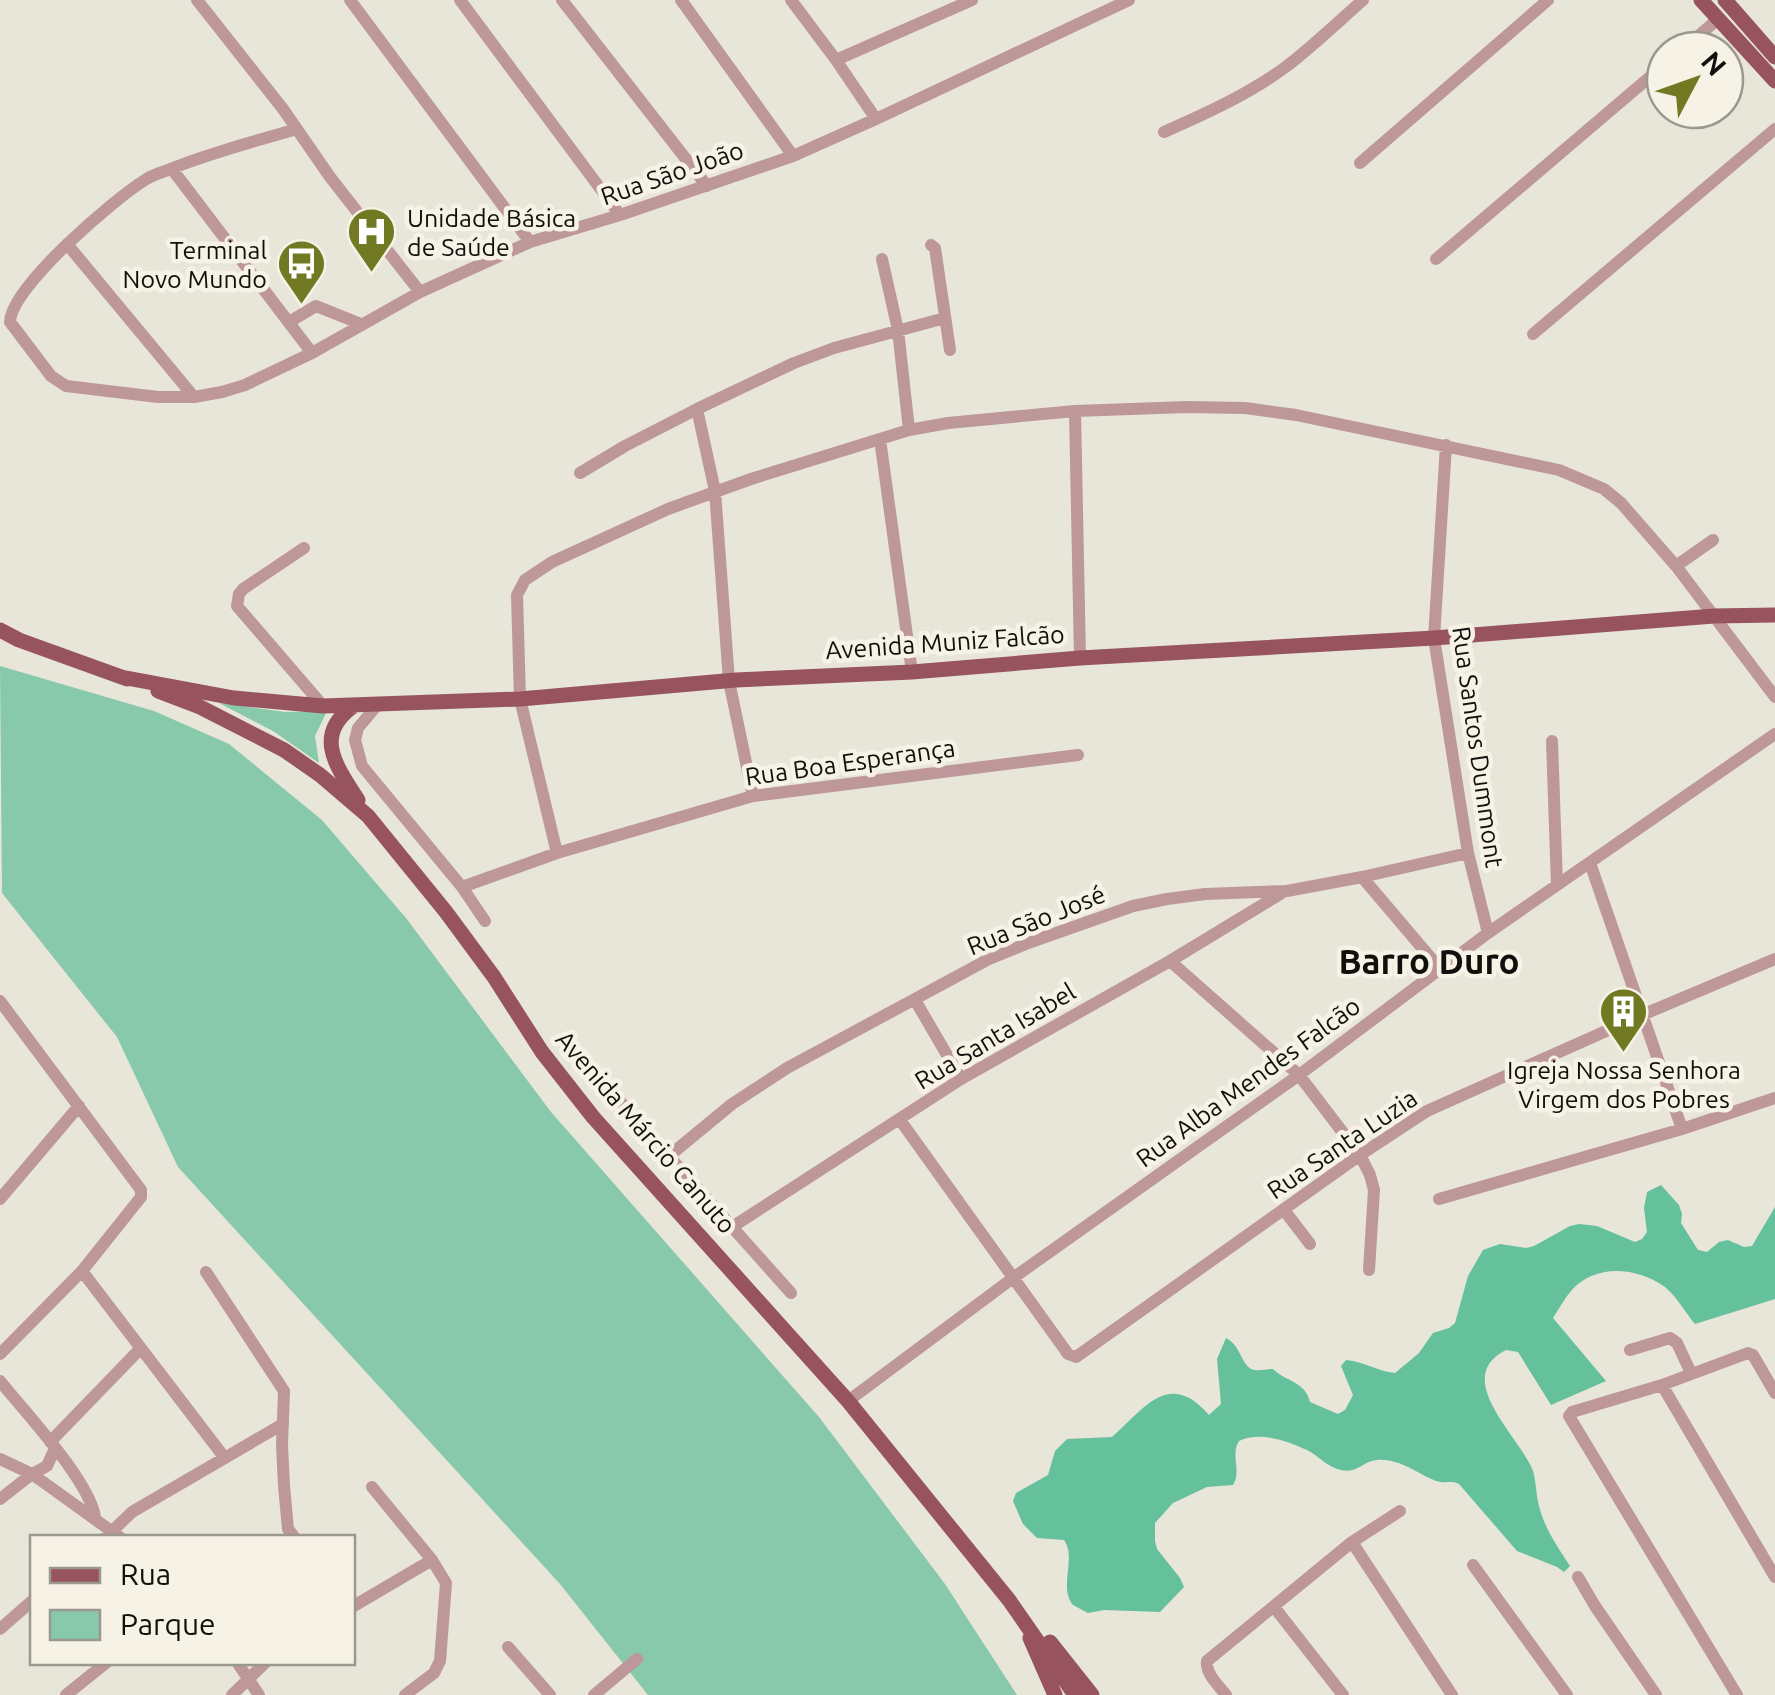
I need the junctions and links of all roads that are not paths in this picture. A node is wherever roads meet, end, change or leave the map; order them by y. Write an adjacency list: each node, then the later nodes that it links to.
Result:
1 (350, 0): 28 (street)
2 (460, 0): 27 (street)
3 (562, 0): 26 (street)
4 (681, 0): 23 (street)
5 (791, 0): 16 (street)
6 (972, 0): 16 (street)
7 (1129, 0): 19 (street, Rua São João)
8 (1363, 0): 22 (street)
9 (1548, 0): 24 (street)
10 (1701, 0): 13 (main road)
11 (1726, 0): 15 (main road)
12 (205, 2): 20 (street)
13 (1718, 20): 14 (street); 15 (main road)
14 (1706, 30)
15 (1764, 52): 18 (main road)
16 (836, 60): 19 (street)
17 (1645, 81): 32 (street)
18 (1775, 81)
19 (876, 119): 23 (street, Rua São João)
20 (297, 129): 25 (street); 33 (street)
21 (1775, 129): 38 (street)
22 (1164, 132)
23 (792, 156): 26 (street, Rua São João)
24 (1360, 162)
25 (172, 169): 29 (street); 35 (street)
26 (707, 186): 27 (street, Rua São João)
27 (620, 215): 28 (street, Rua São João)
28 (530, 242): 33 (street, Rua São João)
29 (67, 244): 41 (street); 41 (street, Rua São João)
30 (931, 245): 34 (street)
31 (882, 259): 37 (street)
32 (1436, 259)
33 (420, 292): 36 (street, Rua São João)
34 (945, 318): 37 (street); 39 (street)
35 (289, 322): 36 (street); 40 (street)
36 (360, 324): 40 (street, Rua São João)
37 (898, 330): 42 (street); 44 (street)
38 (1532, 334)
39 (950, 350)
40 (312, 352): 41 (street, Rua São João)
41 (194, 397)
42 (696, 409): 47 (street); 48 (street)
43 (1075, 411): 44 (street); 46 (street); 56 (street)
44 (909, 430): 45 (street)
45 (880, 439): 48 (street); 57 (street)
46 (1446, 445): 51 (street); 55 (street, Rua Santos Dummont)
47 (580, 473)
48 (716, 491): 59 (street); 61 (street)
49 (1713, 540): 51 (street)
50 (304, 548): 64 (street)
51 (1676, 566): 53 (street)
52 (1775, 615): 53 (main road, Avenida Muniz Falcão)
53 (1714, 616): 55 (main road, Avenida Muniz Falcão); 60 (street)
54 (0, 630): 58 (main road)
55 (1434, 638): 56 (main road, Avenida Muniz Falcão); 71 (street, Rua Santos Dummont)
56 (1080, 658): 57 (main road, Avenida Muniz Falcão)
57 (912, 672): 59 (main road, Avenida Muniz Falcão)
58 (121, 677): 64 (main road, Avenida Muniz Falcão); 69 (main road, Avenida Márcio Canuto)
59 (729, 681): 61 (main road, Avenida Muniz Falcão); 68 (street)
60 (1775, 697)
61 (520, 699): 62 (main road, Avenida Muniz Falcão); 70 (street)
62 (379, 702): 63 (main road, Avenida Muniz Falcão); 75 (street)
63 (355, 705): 64 (main road, Avenida Muniz Falcão); 69 (main road)
64 (322, 706)
65 (1775, 734): 72 (street, Rua Alba Mendes Falcão)
66 (1552, 741): 74 (street)
67 (1078, 755): 68 (street, Rua Boa Esperança)
68 (753, 796): 70 (street, Rua Boa Esperança)
69 (368, 816): 111 (main road, Avenida Márcio Canuto)
70 (557, 853): 75 (street, Rua Boa Esperança)
71 (1468, 853): 73 (street, Rua São José); 78 (street, Rua Santos Dummont)
72 (1590, 863): 74 (street, Rua Alba Mendes Falcão); 84 (street)
73 (1362, 877): 76 (street, Rua São José); 81 (street)
74 (1557, 885): 78 (street, Rua Alba Mendes Falcão)
75 (462, 888): 77 (street)
76 (1287, 891): 80 (street, Rua Santa Isabel); 82 (street, Rua São José)
77 (485, 921)
78 (1488, 934): 81 (street, Rua Alba Mendes Falcão)
79 (1775, 959): 84 (street, Rua Santa Luzia)
80 (1170, 960): 85 (street); 86 (street, Rua Santa Isabel)
81 (1441, 970): 85 (street, Rua Alba Mendes Falcão)
82 (914, 1000): 86 (street); 93 (street, Rua São José)
83 (0, 1001): 89 (street)
84 (1642, 1014): 91 (street); 92 (street, Rua Santa Luzia)
85 (1298, 1075): 92 (street); 102 (street, Rua Alba Mendes Falcão)
86 (960, 1079): 90 (street, Rua Santa Isabel)
87 (617, 1098): 93 (street)
88 (1775, 1098): 91 (street)
89 (78, 1106): 95 (street); 100 (street)
90 (900, 1120): 97 (street, Rua Santa Isabel); 102 (street)
91 (1682, 1129): 94 (street)
92 (1360, 1154): 96 (street, Rua Santa Luzia); 99 (street)
93 (669, 1156): 97 (street)
94 (1439, 1199)
95 (0, 1200)
96 (1284, 1210): 98 (street); 102 (street, Rua Santa Luzia)
97 (732, 1227): 103 (street)
98 (1310, 1244)
99 (1369, 1270)
100 (82, 1271): 104 (street); 106 (street)
101 (206, 1272): 112 (street)
102 (1013, 1278): 111 (street, Rua Alba Mendes Falcão)
103 (791, 1293)
104 (141, 1348): 113 (street); 114 (street)
105 (1630, 1350): 107 (street)
106 (0, 1354)
107 (1691, 1373): 109 (street); 110 (street)
108 (0, 1381): 113 (street)
109 (1662, 1385): 127 (street); 154 (street)
110 (1775, 1393)
111 (848, 1401): 128 (main road, Avenida Márcio Canuto)
112 (283, 1424): 114 (street); 121 (street)
113 (53, 1445): 116 (street); 120 (street)
114 (224, 1457): 122 (street)
115 (0, 1459): 116 (street)
116 (32, 1474): 118 (street); 120 (street)
117 (372, 1488): 124 (street)
118 (0, 1499)
119 (1400, 1511): 123 (street)
120 (95, 1517): 122 (street)
121 (291, 1533)
122 (113, 1535)
123 (1352, 1542): 131 (street); 151 (street)
124 (432, 1560): 130 (street); 140 (street)
125 (1473, 1564): 152 (street)
126 (1578, 1577): 153 (street)
127 (1775, 1577)
128 (1008, 1600): 132 (main road, Avenida Márcio Canuto); 148 (main road)
129 (30, 1603): 133 (street)
130 (355, 1605)
131 (1274, 1607): 149 (street); 150 (street)
132 (1024, 1620): 146 (main road); 147 (main road, Avenida Márcio Canuto)
133 (0, 1629)
134 (508, 1647): 144 (street)
135 (637, 1659): 145 (street)
136 (103, 1665): 141 (street)
137 (239, 1665): 139 (street)
138 (263, 1665): 139 (street)
139 (248, 1678): 142 (street); 143 (street)
140 (410, 1694)
141 (66, 1695)
142 (232, 1695)
143 (259, 1695)
144 (550, 1695)
145 (594, 1695)
146 (1055, 1695)
147 (1075, 1695)
148 (1092, 1695)
149 (1226, 1695)
150 (1342, 1695)
151 (1452, 1695)
152 (1567, 1695)
153 (1656, 1695)
154 (1737, 1695)

